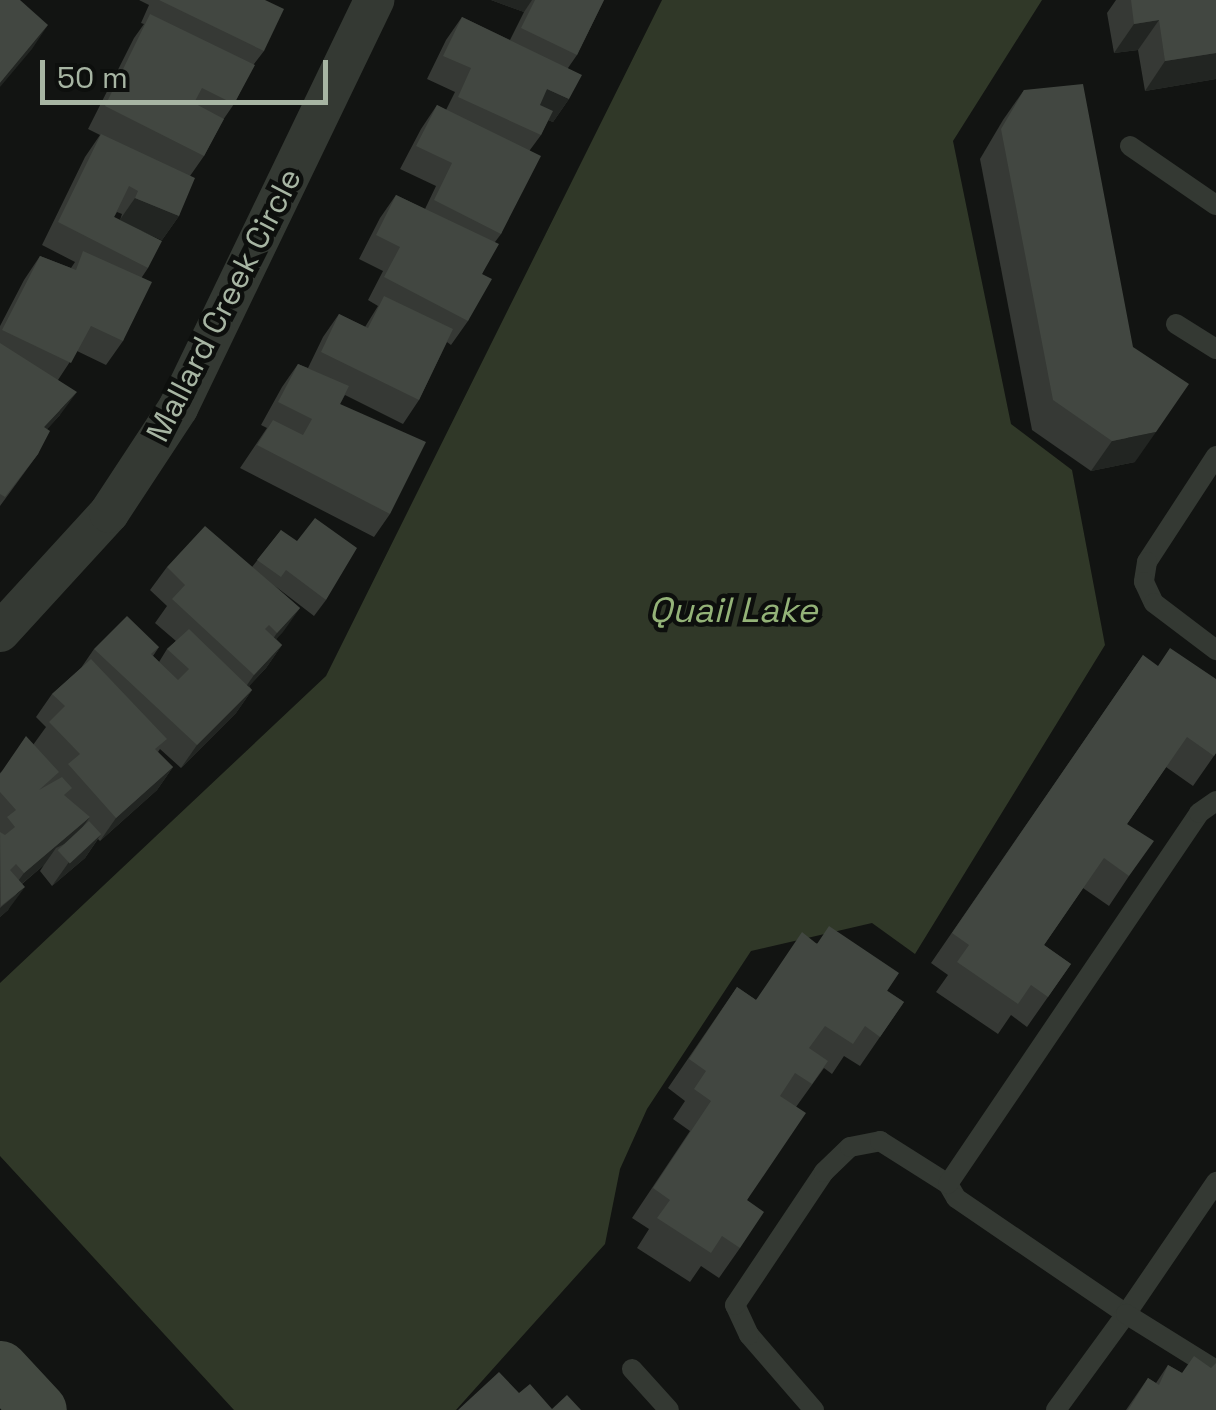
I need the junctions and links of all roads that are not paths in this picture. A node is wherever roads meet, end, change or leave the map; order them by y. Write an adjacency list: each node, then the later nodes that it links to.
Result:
1 (374, 0): 7 (street, Mallard Creek Circle)
2 (1130, 146): 3 (lane)
3 (1216, 206)
4 (1176, 324): 5 (lane)
5 (1216, 349)
6 (1216, 456): 8 (lane)
7 (0, 632)
8 (1216, 650)
9 (1216, 801): 11 (lane)
10 (1216, 1182): 12 (lane)
11 (948, 1184): 12 (lane); 16 (lane)
12 (1126, 1314): 14 (lane); 17 (lane)
13 (632, 1369): 15 (lane)
14 (1216, 1370)
15 (669, 1410)
16 (814, 1410)
17 (1056, 1410)

